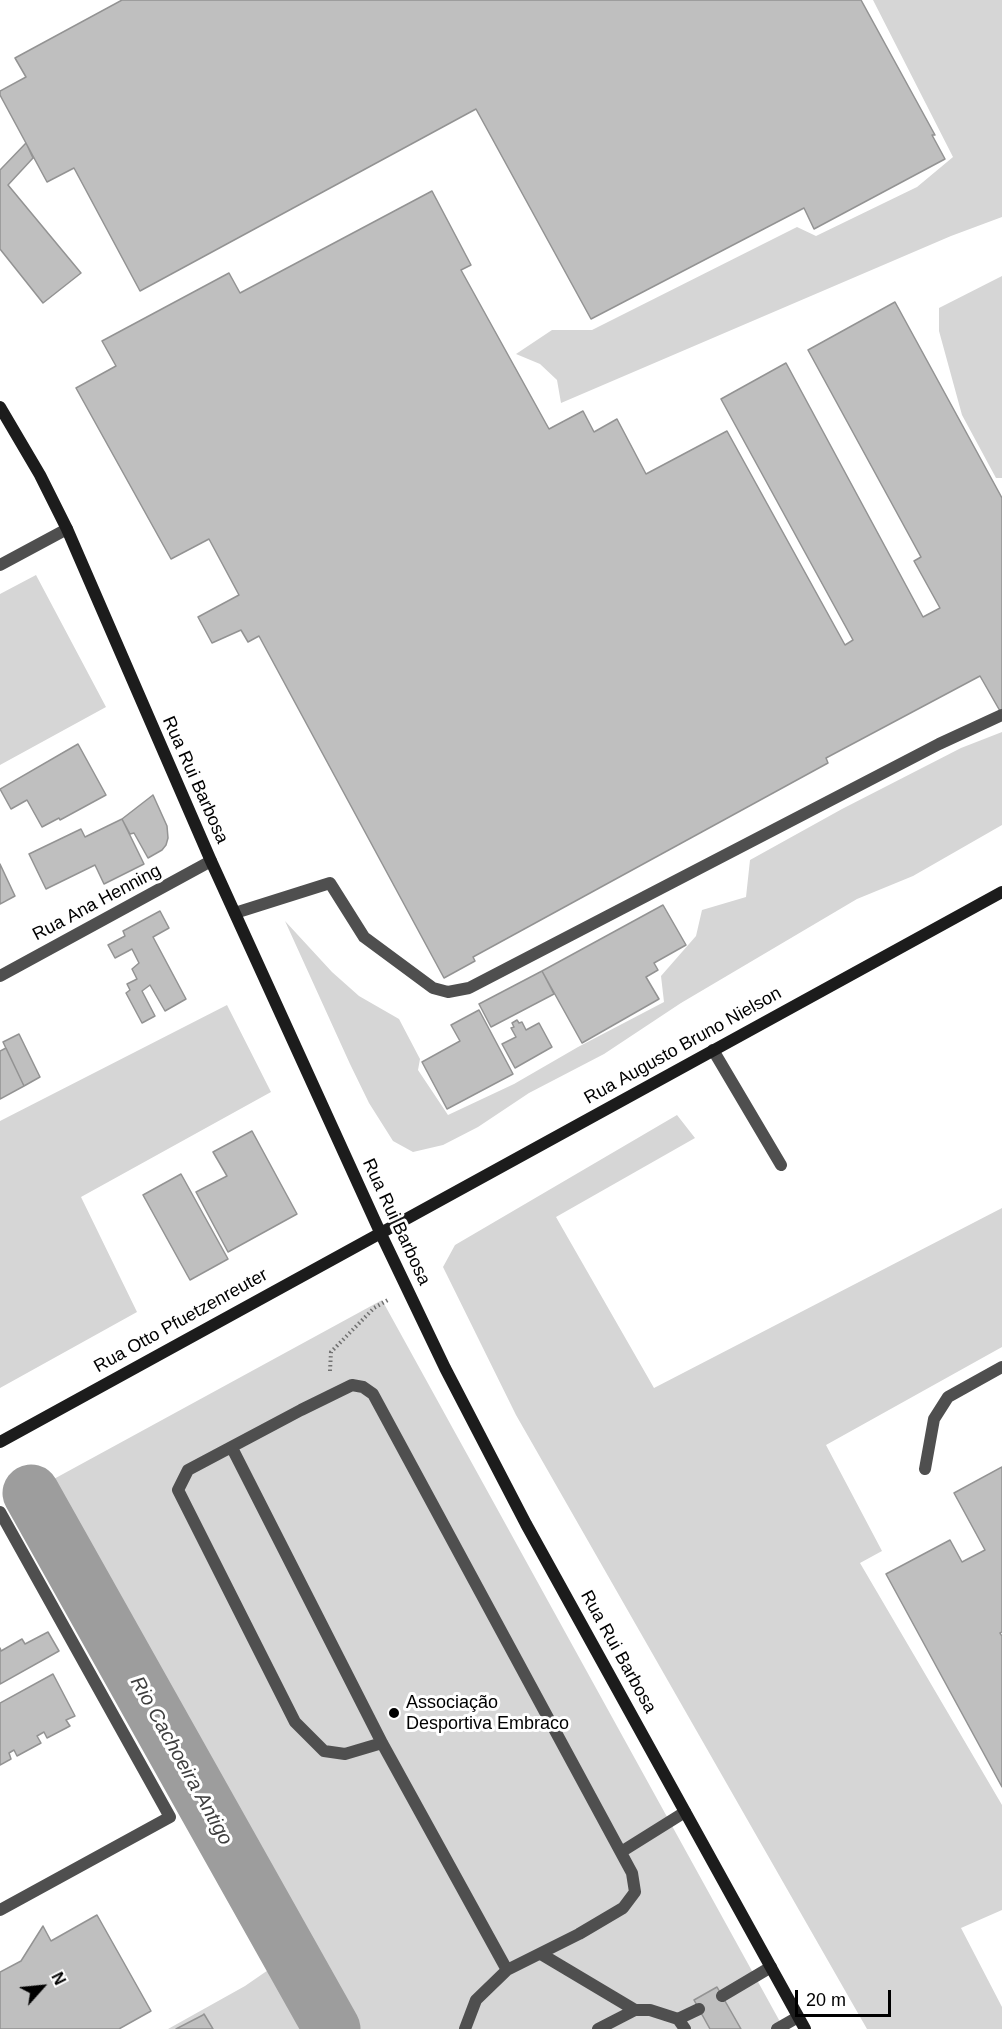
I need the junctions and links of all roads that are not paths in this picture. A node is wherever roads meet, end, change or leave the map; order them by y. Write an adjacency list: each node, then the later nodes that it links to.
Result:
1 (0, 407): 2 (main road, Rua Rui Barbosa)
2 (67, 529): 3 (street); 5 (main road, Rua Rui Barbosa)
3 (0, 565)
4 (1002, 716): 7 (street)
5 (211, 861): 7 (main road, Rua Rui Barbosa); 8 (street, Rua Ana Henning)
6 (1002, 892): 9 (main road, Rua Augusto Bruno Nielson)
7 (235, 914): 11 (main road, Rua Rui Barbosa)
8 (0, 976)
9 (713, 1050): 10 (street); 11 (main road, Rua Augusto Bruno Nielson)
10 (781, 1165)
11 (380, 1232): 13 (main road, Rua Otto Pfuetzenreuter); 18 (main road, Rua Rui Barbosa)
12 (1002, 1367): 15 (street)
13 (0, 1442)
14 (232, 1448): 17 (street); 17 (street); 19 (street)
15 (925, 1469)
16 (0, 1512): 20 (street)
17 (382, 1743): 23 (street)
18 (686, 1812): 19 (street); 22 (main road, Rua Rui Barbosa)
19 (621, 1852): 21 (street)
20 (0, 1910)
21 (541, 1954): 23 (street); 26 (street)
22 (771, 1966): 24 (street); 27 (main road, Rua Rui Barbosa)
23 (507, 1970): 29 (street)
24 (722, 1996)
25 (699, 2009): 28 (street)
26 (635, 2010): 28 (street); 30 (street)
27 (798, 2017): 31 (street); 32 (main road, Rua Rui Barbosa)
28 (681, 2024)
29 (465, 2029)
30 (598, 2029)
31 (777, 2029)
32 (805, 2029)

